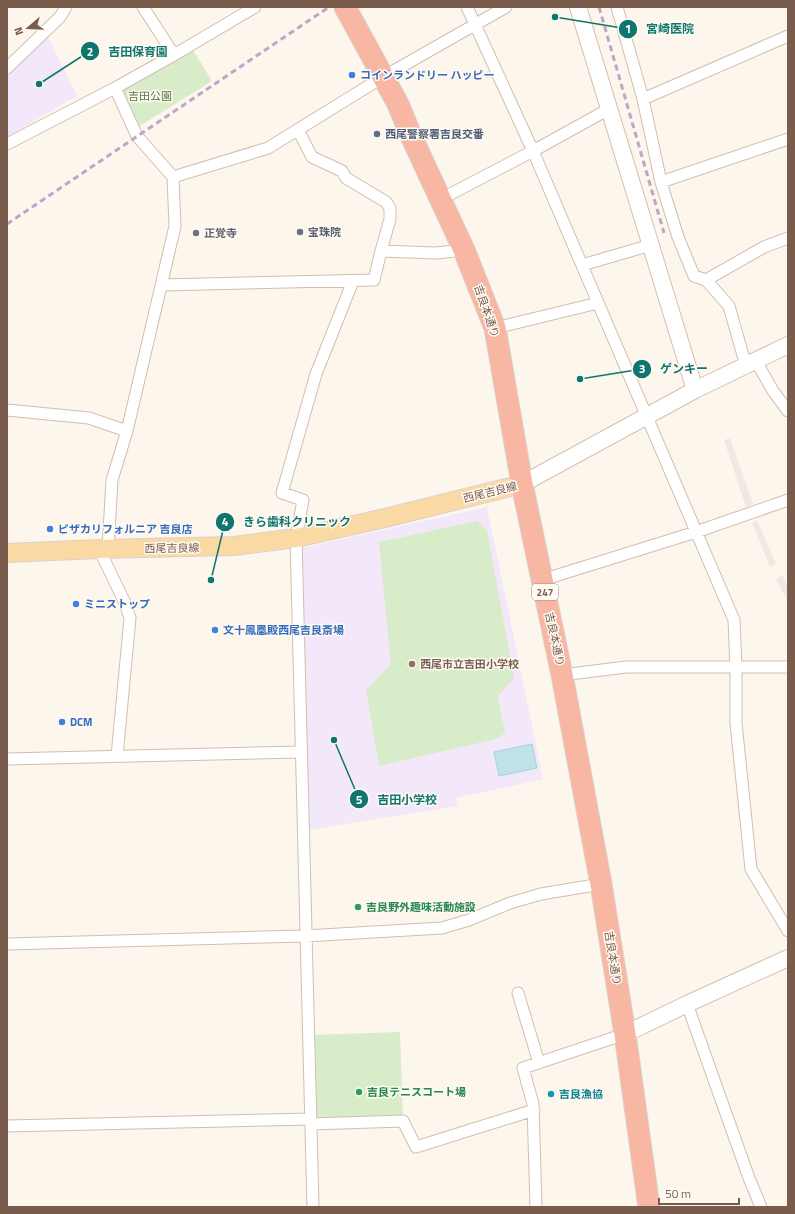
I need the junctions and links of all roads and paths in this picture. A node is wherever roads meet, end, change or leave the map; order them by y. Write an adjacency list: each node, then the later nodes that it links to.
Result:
1 (66, 7): 13 (street)
2 (143, 7): 12 (street)
3 (256, 7): 9 (street)
4 (467, 7): 10 (street)
5 (506, 7): 10 (street)
6 (578, 7): 17 (street)
7 (617, 7): 16 (street)
8 (347, 8): 14 (highway, 吉良本通り / 247)
9 (240, 11): 12 (street)
10 (475, 24): 14 (street); 21 (street)
11 (788, 36): 16 (street)
12 (174, 55): 15 (street)
13 (7, 68)
14 (383, 77): 18 (street); 24 (highway, 吉良本通り / 247)
15 (115, 88): 20 (street); 22 (street)
16 (642, 100): 23 (street)
17 (609, 109): 21 (street); 26 (street)
18 (298, 130): 22 (street); 28 (street)
19 (788, 138): 23 (street)
20 (7, 144)
21 (533, 151): 24 (street); 29 (street)
22 (173, 177): 32 (street)
23 (661, 182): 30 (street)
24 (441, 199): 27 (highway, 吉良本通り / 247)
25 (788, 238): 30 (street)
26 (651, 245): 29 (street); 37 (street)
27 (464, 250): 28 (street); 34 (highway, 吉良本通り / 247)
28 (381, 251): 31 (street)
29 (582, 265): 33 (street)
30 (706, 280): 36 (street)
31 (353, 281): 32 (street); 45 (street)
32 (162, 285): 41 (street)
33 (598, 303): 34 (street); 40 (street)
34 (495, 328): 42 (highway, 吉良本通り / 247)
35 (788, 344): 36 (street)
36 (751, 364): 37 (street); 39 (street)
37 (695, 390): 40 (street)
38 (7, 410): 41 (street)
39 (788, 411)
40 (646, 416): 42 (street); 44 (street)
41 (126, 431): 46 (street)
42 (522, 484): 45 (main road, 西尾吉良線); 48 (highway, 吉良本通り / 247)
43 (788, 500): 44 (street)
44 (696, 532): 48 (street); 49 (street)
45 (296, 538): 46 (main road, 西尾吉良線); 52 (street)
46 (103, 549): 47 (main road, 西尾吉良線); 53 (street)
47 (7, 553)
48 (542, 580): 51 (highway, 吉良本通り / 247)
49 (736, 667): 50 (street); 51 (street); 56 (street)
50 (788, 667)
51 (562, 675): 55 (highway, 吉良本通り / 247)
52 (301, 752): 53 (street); 57 (street)
53 (117, 756): 54 (street)
54 (7, 758)
55 (601, 884): 57 (street); 62 (highway, 吉良本通り / 247)
56 (788, 931)
57 (305, 936): 58 (street); 65 (street)
58 (7, 944)
59 (788, 958): 61 (street)
60 (518, 993): 63 (street)
61 (687, 1004): 62 (street); 70 (street)
62 (625, 1034): 63 (street); 69 (highway, 吉良本通り / 247)
63 (539, 1063): 64 (street)
64 (534, 1110): 65 (street); 68 (street)
65 (311, 1121): 66 (street); 67 (street)
66 (7, 1126)
67 (313, 1207)
68 (536, 1207)
69 (649, 1207)
70 (761, 1207)

